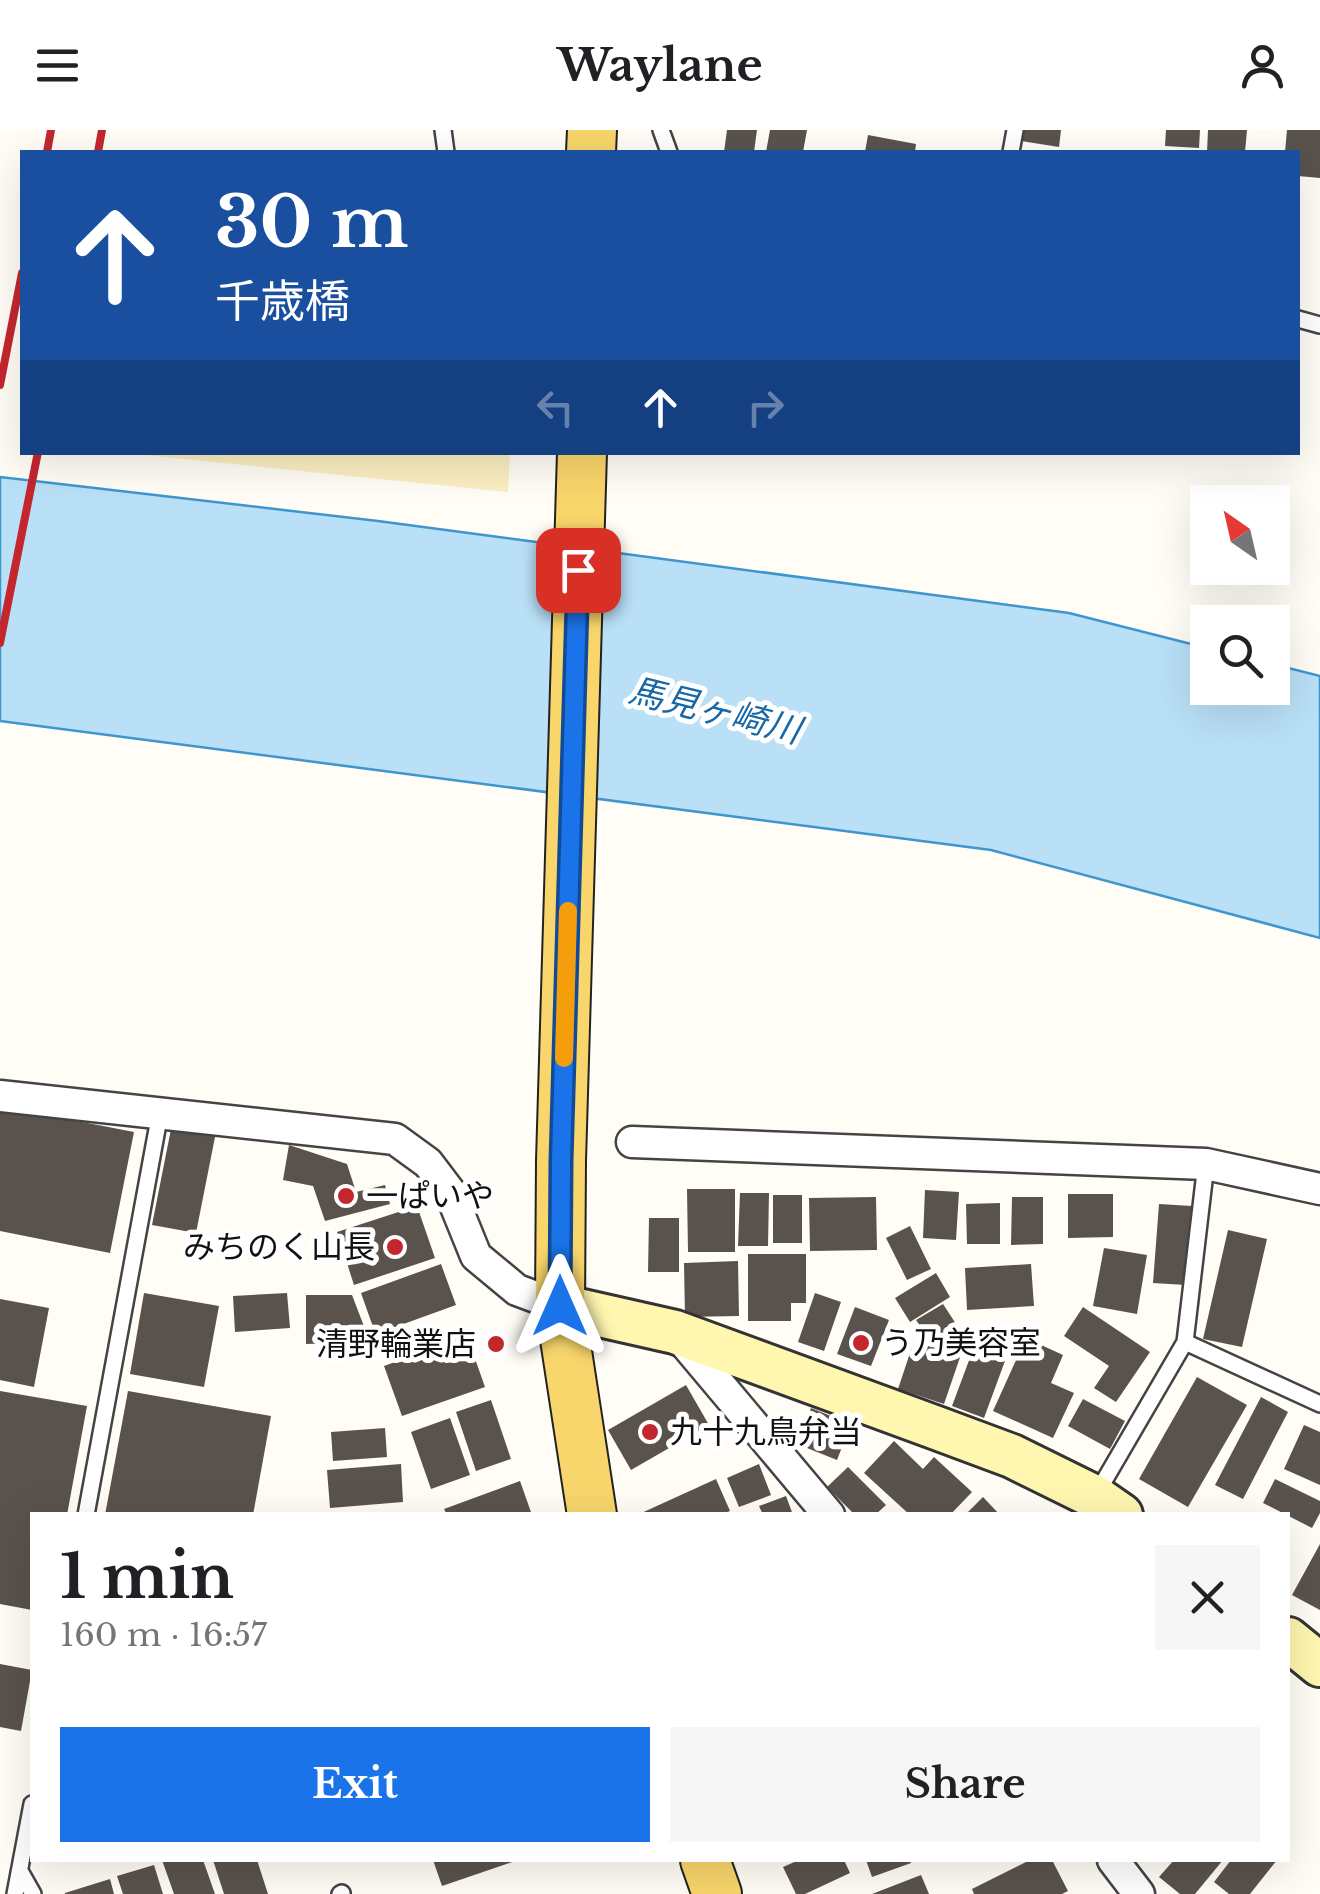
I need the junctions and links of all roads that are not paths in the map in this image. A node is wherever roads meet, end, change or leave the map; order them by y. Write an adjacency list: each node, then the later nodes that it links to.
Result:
1 (582, 455): 7 (main road)
2 (0, 1096): 3 (street)
3 (160, 1114): 7 (street); 12 (lane)
4 (632, 1142): 5 (street)
5 (1206, 1164): 6 (street); 9 (lane)
6 (1320, 1189)
7 (560, 1306): 8 (street); 13 (main road)
8 (675, 1332): 11 (street); 14 (street)
9 (1186, 1342): 10 (lane); 11 (lane)
10 (1320, 1404)
11 (1108, 1506)
12 (87, 1512)
13 (592, 1512)
14 (826, 1512)
15 (1290, 1640): 16 (street)
16 (1320, 1666)
17 (30, 1815): 20 (lane)
18 (706, 1862): 23 (main road)
19 (1115, 1862): 24 (street)
20 (20, 1871): 21 (lane); 22 (lane)
21 (16, 1894)
22 (33, 1894)
23 (717, 1894)
24 (1139, 1894)

